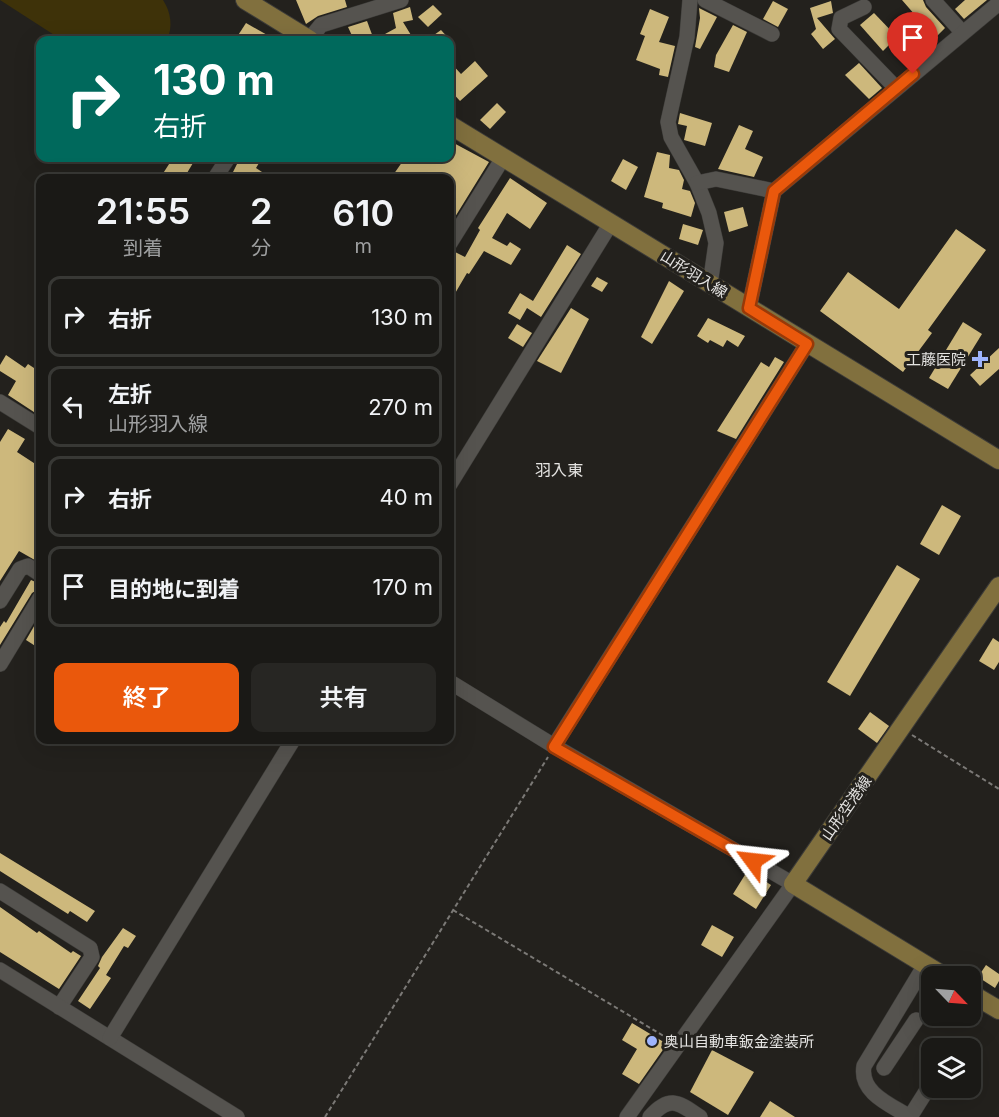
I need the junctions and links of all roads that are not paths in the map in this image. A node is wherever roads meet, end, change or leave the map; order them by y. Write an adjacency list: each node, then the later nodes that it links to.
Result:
1 (245, 0): 10 (main road)
2 (401, 0): 11 (street)
3 (690, 0): 15 (street)
4 (705, 0): 9 (street)
5 (933, 0): 8 (street)
6 (999, 3): 8 (street)
7 (864, 7): 12 (street)
8 (962, 32): 12 (street)
9 (772, 34)
10 (301, 36)
11 (309, 36)
12 (896, 88): 16 (street)
13 (454, 127): 14 (main road, 山形羽入線)
14 (503, 158): 17 (main road, 山形羽入線); 18 (street)
15 (697, 183): 16 (street); 19 (street)
16 (774, 191): 20 (street)
17 (611, 224): 19 (main road, 山形羽入線); 25 (street)
18 (454, 237)
19 (710, 285): 20 (main road, 山形羽入線)
20 (749, 308): 21 (main road, 山形羽入線)
21 (807, 344): 24 (main road, 山形羽入線); 33 (street)
22 (0, 402): 23 (street)
23 (36, 424)
24 (999, 460)
25 (454, 478)
26 (36, 571): 28 (street)
27 (999, 586): 34 (main road, 山形空港線)
28 (0, 601)
29 (36, 605): 30 (street)
30 (0, 664)
31 (454, 684): 33 (street)
32 (291, 744): 42 (street)
33 (554, 747): 34 (street)
34 (793, 884): 36 (main road); 46 (street)
35 (0, 891): 39 (street)
36 (926, 965): 49 (street)
37 (0, 970): 39 (street)
38 (981, 999): 40 (main road)
39 (59, 1006): 42 (street)
40 (999, 1010)
41 (916, 1020): 43 (street)
42 (110, 1038): 45 (street)
43 (884, 1068)
44 (922, 1098): 49 (street)
45 (237, 1117)
46 (627, 1117)
47 (650, 1117): 48 (street)
48 (700, 1117)
49 (910, 1117)

